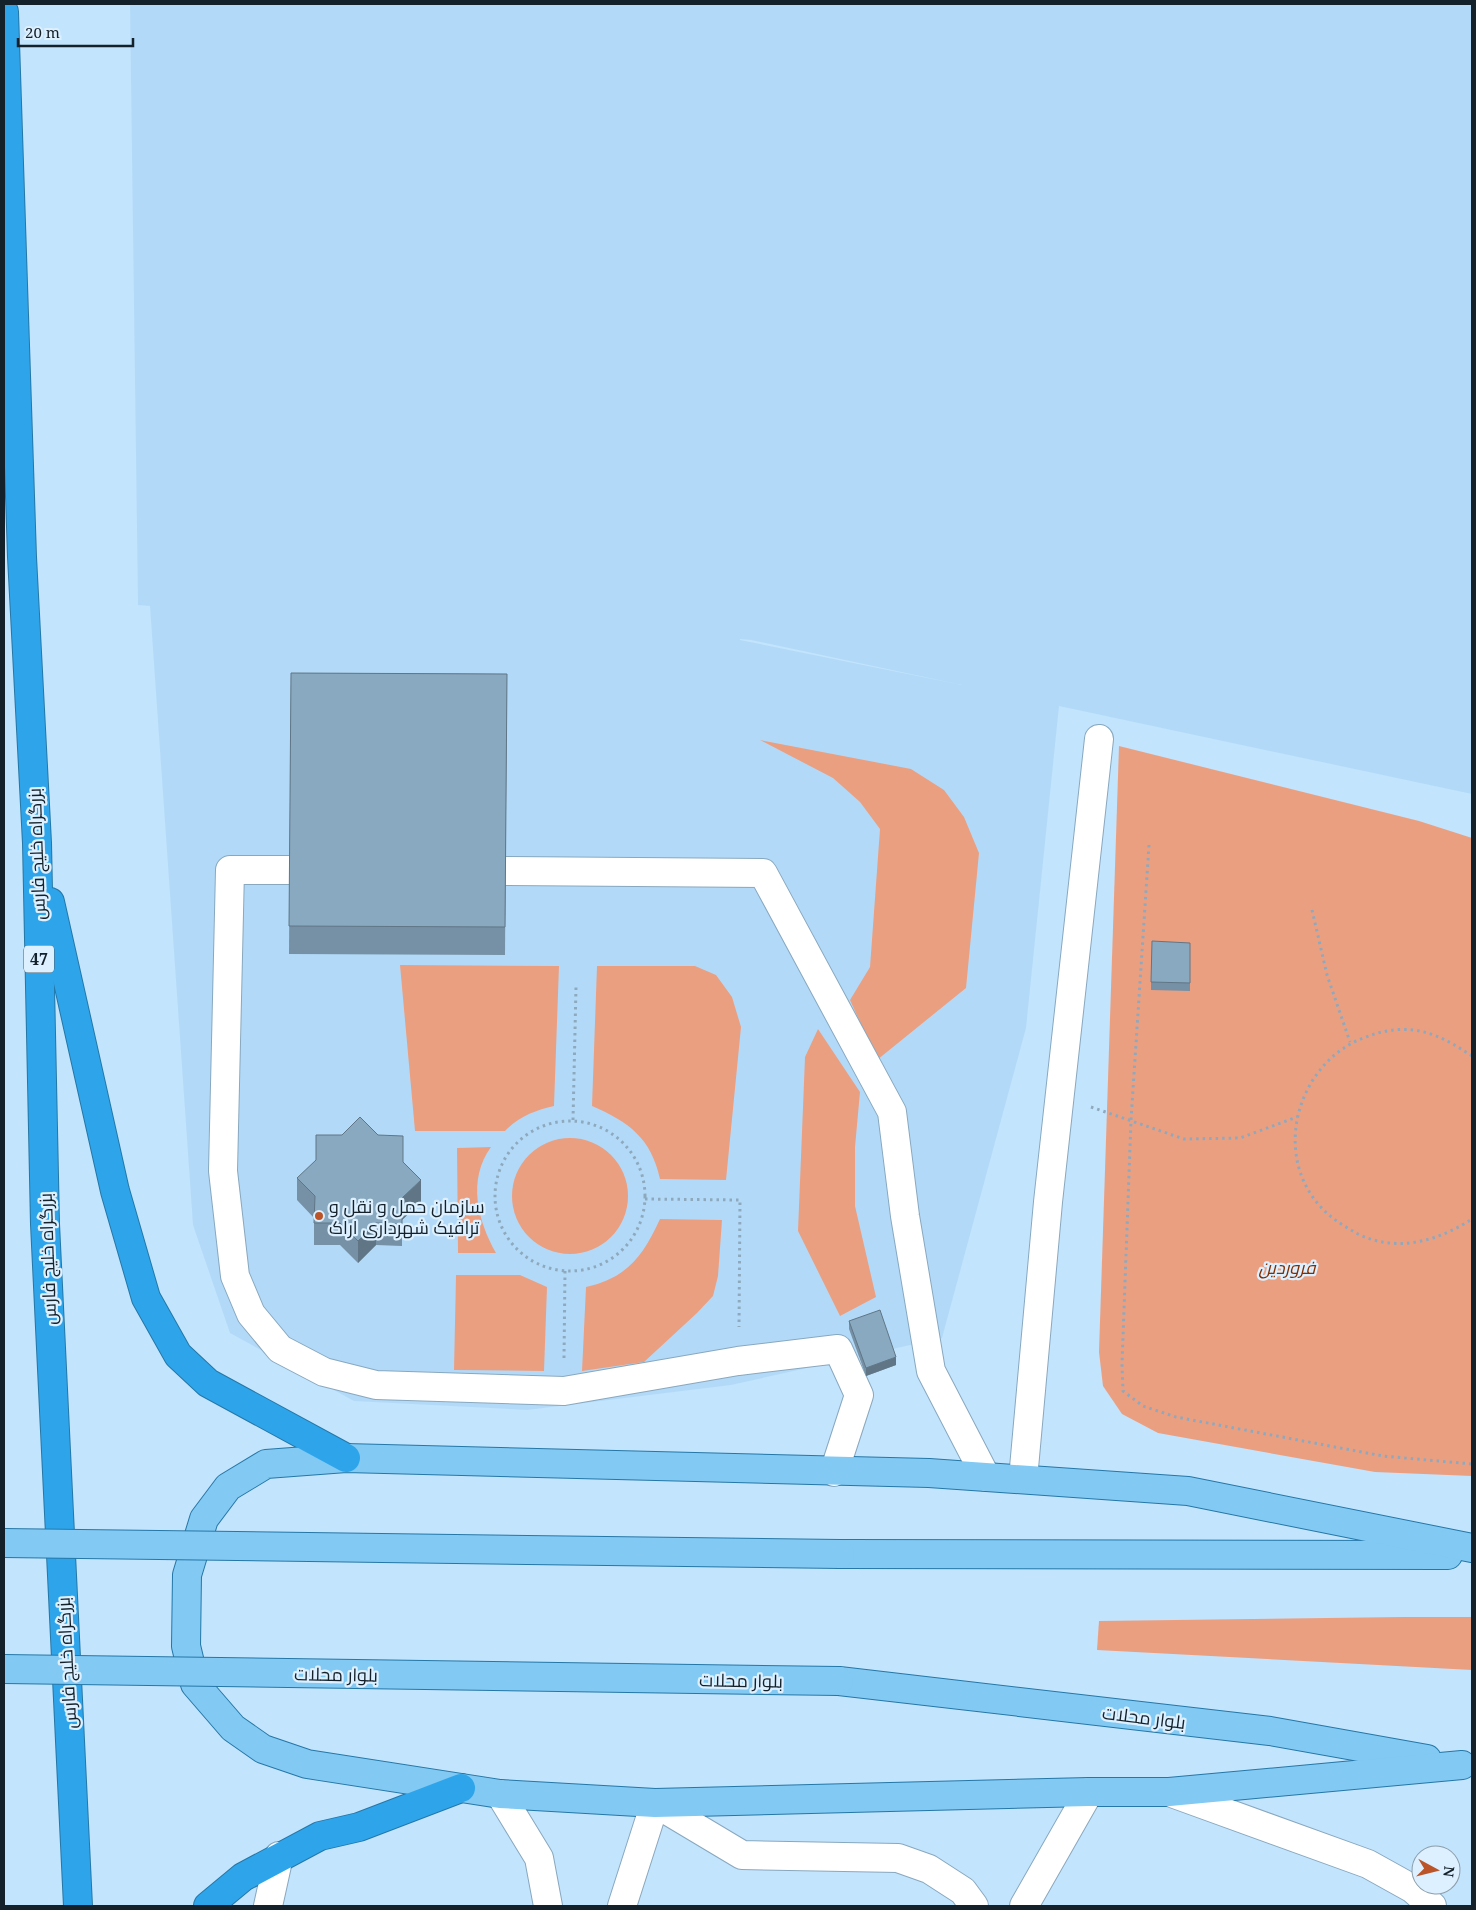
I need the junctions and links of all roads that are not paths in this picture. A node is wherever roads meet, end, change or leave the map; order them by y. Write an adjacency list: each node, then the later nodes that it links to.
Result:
1 (4, 12): 3 (highway, بزرگراه خلیج فارس / 47)
2 (1099, 739): 9 (lane)
3 (37, 843): 6 (highway); 21 (highway, بزرگراه خلیج فارس / 47)
4 (290, 870): 7 (lane)
5 (505, 871): 8 (lane)
6 (346, 1458): 7 (main road); 15 (main road)
7 (834, 1472): 8 (main road)
8 (986, 1477): 9 (main road)
9 (1023, 1479): 11 (main road)
10 (4, 1543): 12 (main road, bridge)
11 (1472, 1548)
12 (1472, 1555)
13 (4, 1669): 14 (main road, بلوار محلات, bridge)
14 (1467, 1766): 17 (main road)
15 (461, 1788): 18 (main road); 20 (highway)
16 (1089, 1792): 17 (main road); 19 (main road); 27 (lane)
17 (1169, 1792): 28 (lane)
18 (500, 1794): 19 (main road); 24 (lane)
19 (655, 1803): 25 (lane); 26 (lane)
20 (279, 1856): 22 (highway); 23 (lane)
21 (78, 1906)
22 (208, 1906)
23 (268, 1906)
24 (548, 1906)
25 (622, 1906)
26 (974, 1906)
27 (1024, 1906)
28 (1432, 1906)

